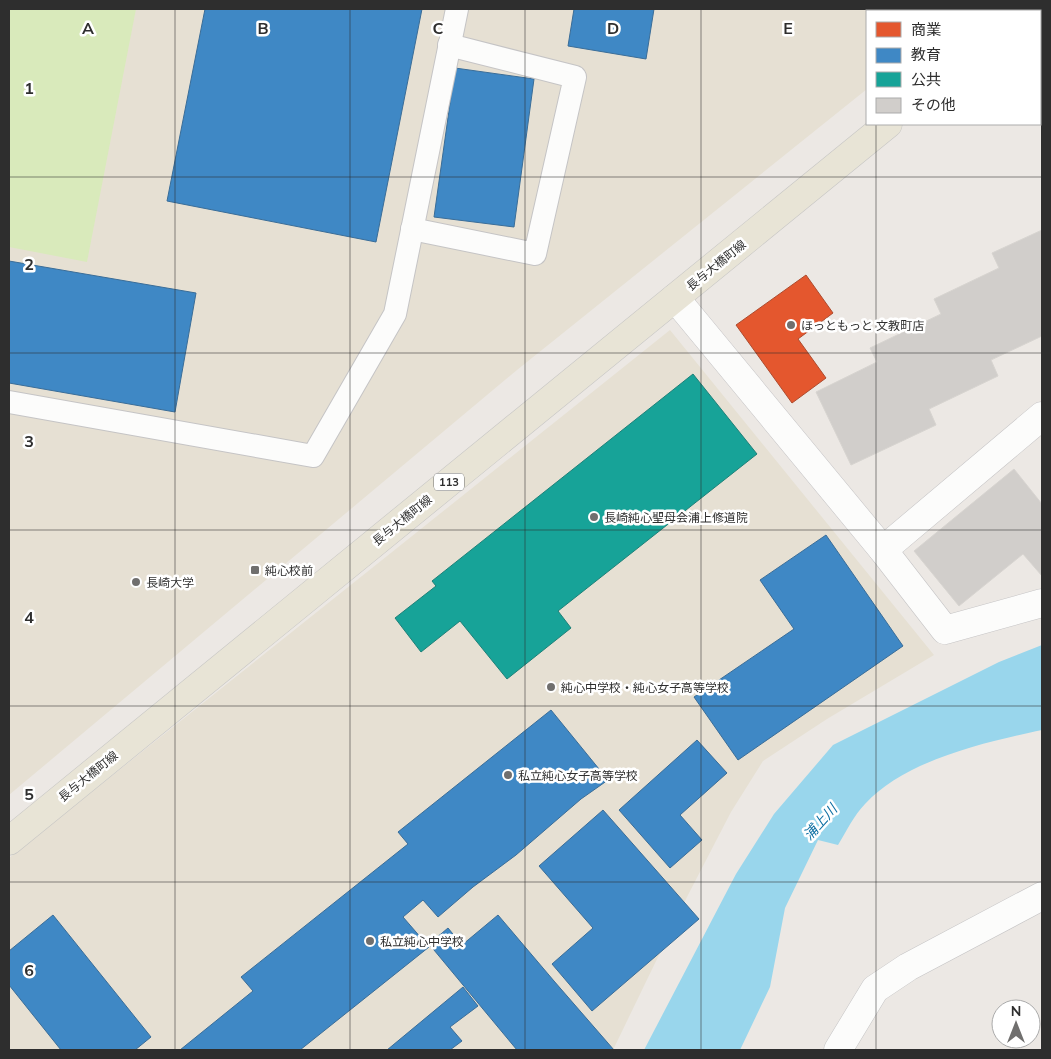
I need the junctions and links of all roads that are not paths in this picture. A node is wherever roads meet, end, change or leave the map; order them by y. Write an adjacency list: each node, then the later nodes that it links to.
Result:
1 (457, 9): 2 (lane)
2 (449, 44): 4 (lane); 4 (lane)
3 (887, 125): 5 (main road, 長与大橋町線 / 113)
4 (412, 229): 6 (lane)
5 (675, 298): 8 (street); 10 (main road, 長与大橋町線 / 113)
6 (9, 402)
7 (1042, 416): 8 (street)
8 (883, 550): 9 (street)
9 (1042, 603)
10 (9, 841)
11 (1042, 896): 12 (street)
12 (838, 1050)

